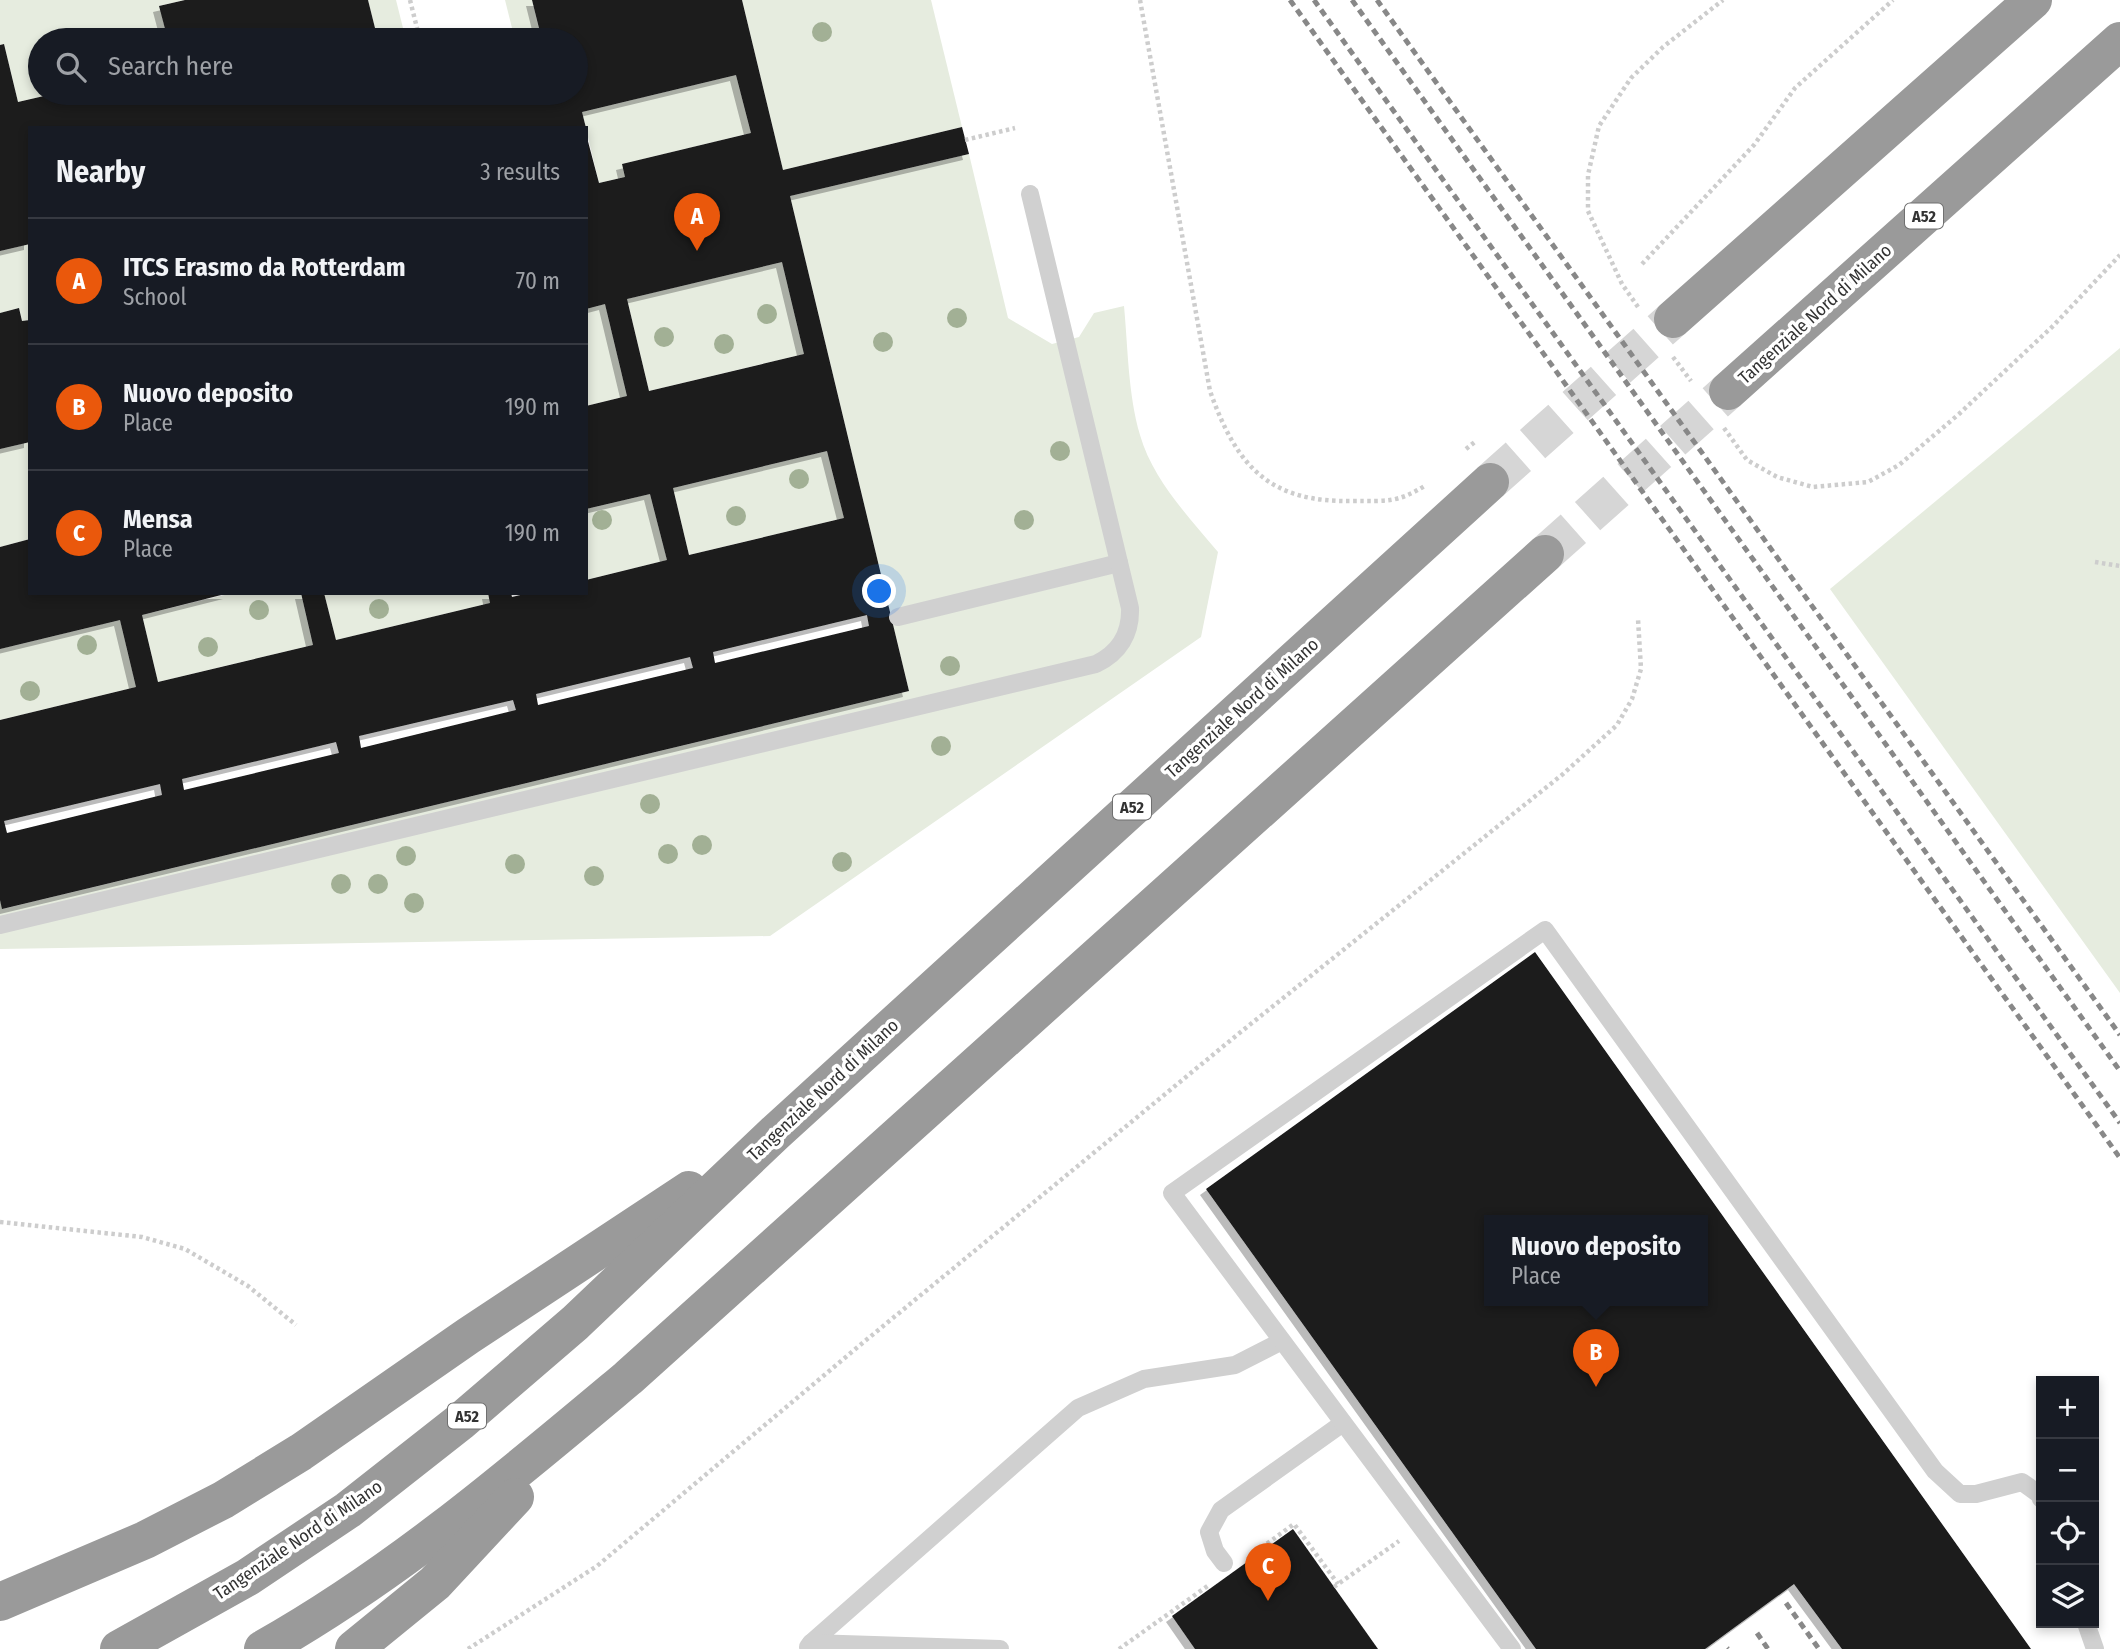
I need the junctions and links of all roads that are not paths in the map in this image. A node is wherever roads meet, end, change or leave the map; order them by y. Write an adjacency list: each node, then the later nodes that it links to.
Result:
1 (2033, 0): 4 (highway)
2 (2120, 41): 5 (highway, Tangenziale Nord di Milano / A52)
3 (1030, 194): 8 (lane)
4 (1673, 319)
5 (1728, 391)
6 (1490, 482): 11 (highway, Tangenziale Nord di Milano / A52)
7 (1545, 554): 13 (highway)
8 (1119, 564): 9 (lane); 10 (lane)
9 (898, 617)
10 (0, 925)
11 (775, 1133): 17 (highway); 20 (highway, Tangenziale Nord di Milano / A52)
12 (1282, 1341): 14 (lane); 15 (lane); 19 (lane)
13 (628, 1378): 21 (highway); 22 (highway)
14 (1343, 1423): 16 (lane); 24 (lane)
15 (2036, 1492)
16 (1224, 1563)
17 (0, 1602)
18 (2088, 1628): 25 (lane)
19 (808, 1646): 23 (lane)
20 (119, 1649)
21 (263, 1649)
22 (354, 1649)
23 (1000, 1649)
24 (1511, 1649)
25 (2095, 1649)

